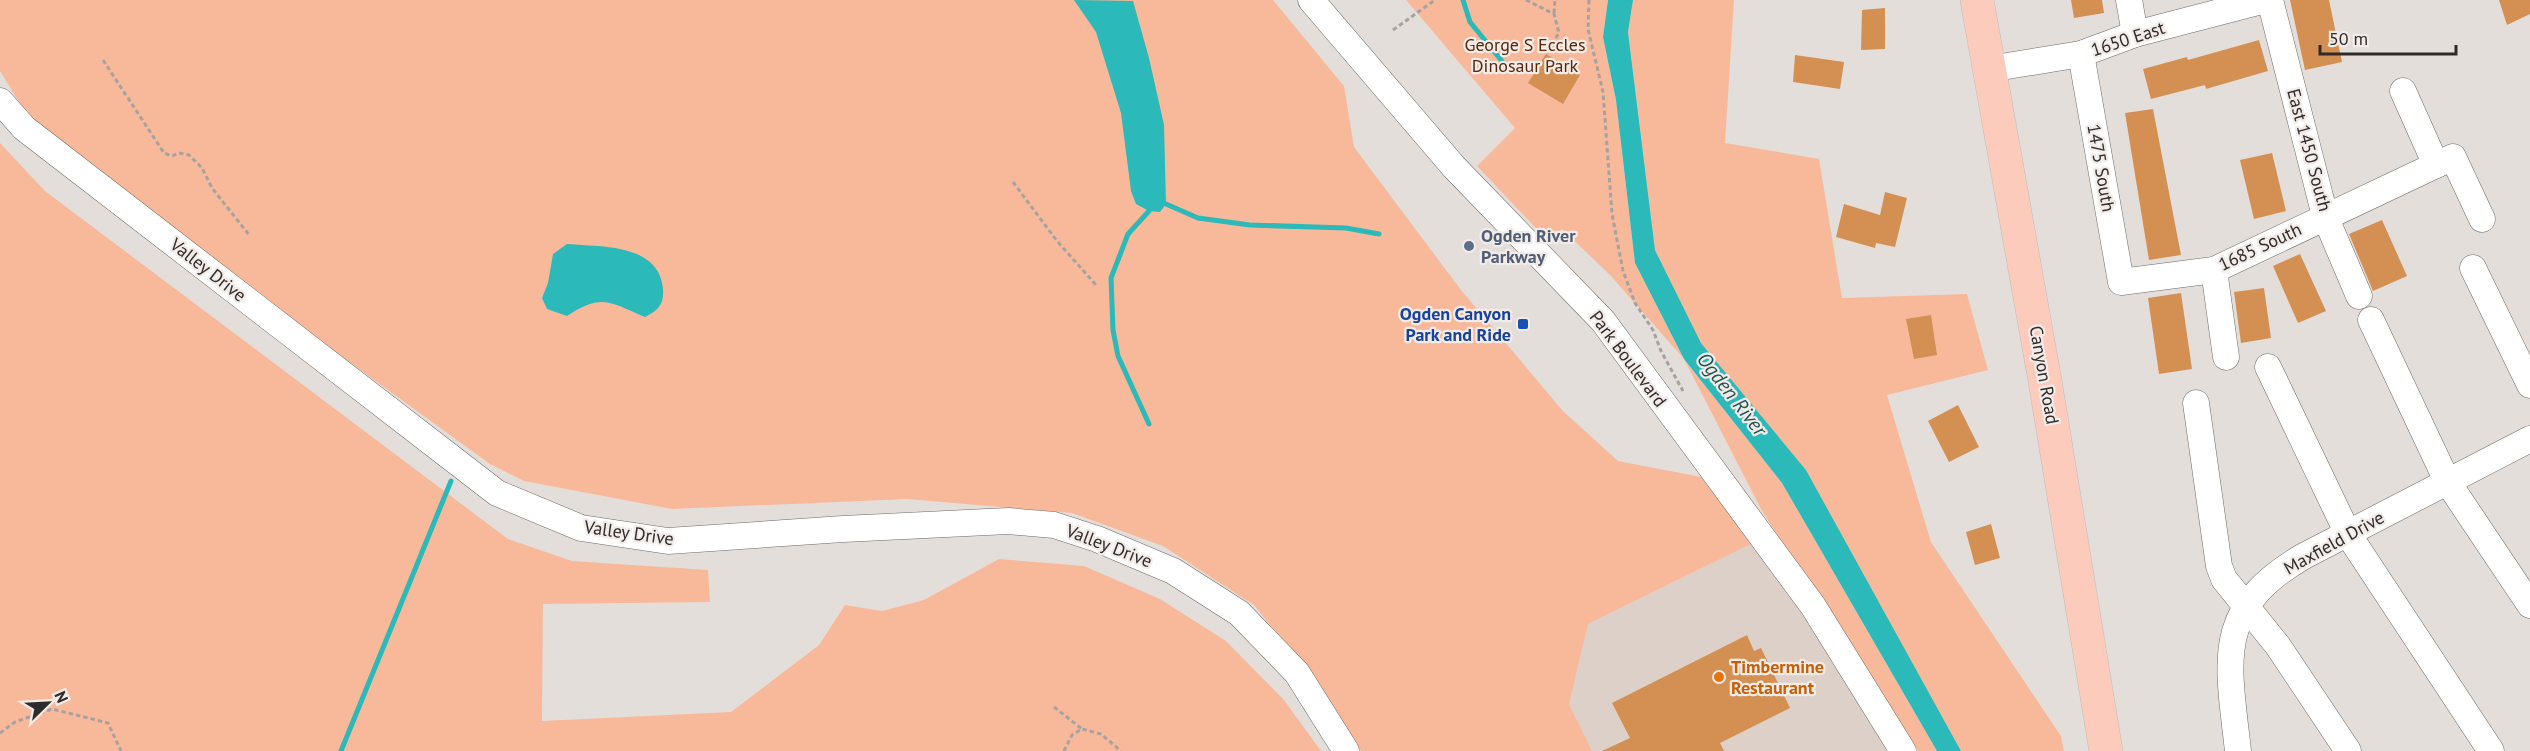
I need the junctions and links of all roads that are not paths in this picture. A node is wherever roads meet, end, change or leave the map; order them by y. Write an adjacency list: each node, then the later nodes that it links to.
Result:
1 (1311, 0): 28 (street, Park Boulevard)
2 (1977, 0): 7 (main road, Canyon Road)
3 (2129, 0): 5 (street)
4 (2268, 0): 5 (street, 1650 East); 11 (street, East 1450 South)
5 (2134, 34): 6 (street, 1650 East)
6 (2081, 54): 7 (street, 1650 East); 15 (street, 1475 South)
7 (1989, 69): 29 (main road, Canyon Road)
8 (2403, 91): 10 (street)
9 (0, 101): 27 (street, Valley Drive)
10 (2436, 165): 11 (street, 1685 South); 12 (street)
11 (2325, 216): 14 (street, 1685 South); 16 (street, East 1450 South)
12 (2482, 219)
13 (2473, 268): 20 (street)
14 (2214, 270): 15 (street, 1685 South); 18 (street)
15 (2121, 282)
16 (2359, 296)
17 (2371, 320): 23 (street)
18 (2226, 357)
19 (2268, 367): 24 (street)
20 (2530, 385)
21 (2196, 403): 26 (street)
22 (2530, 439): 23 (street, Maxfield Drive)
23 (2447, 481): 24 (street, Maxfield Drive); 25 (street)
24 (2348, 534): 26 (street, Maxfield Drive); 32 (street)
25 (2530, 605)
26 (2246, 606): 30 (street, Maxfield Drive); 31 (street)
27 (1346, 751)
28 (1903, 751)
29 (2106, 751)
30 (2238, 751)
31 (2348, 751)
32 (2491, 751)

